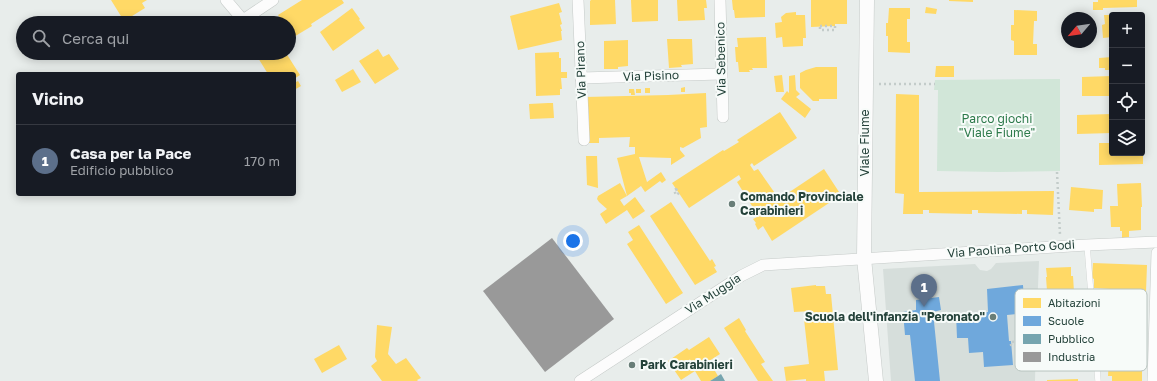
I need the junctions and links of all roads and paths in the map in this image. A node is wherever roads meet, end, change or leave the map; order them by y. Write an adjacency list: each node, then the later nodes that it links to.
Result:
1 (226, 0): 6 (street)
2 (273, 0): 7 (street)
3 (578, 0): 10 (street, Via Pirano)
4 (720, 0): 9 (street, Via Sebenico)
5 (867, 0): 11 (street, Viale Fiume)
6 (240, 16)
7 (249, 16)
8 (835, 26): 8 (path)
9 (721, 74): 10 (street, Via Pisino); 13 (street, Via Sebenico)
10 (581, 78): 14 (street, Via Pirano)
11 (866, 84): 12 (path); 20 (street, Viale Fiume)
12 (935, 84)
13 (723, 118)
14 (584, 140)
15 (1058, 172): 18 (path)
16 (1157, 242): 17 (street, Via Paolina Porto Godi)
17 (1087, 245): 18 (street, Via Paolina Porto Godi); 21 (lane)
18 (1060, 246): 20 (street, Via Paolina Porto Godi)
19 (1157, 253): 25 (street)
20 (864, 258): 27 (street, Via Muggia); 28 (street, Viale Fiume)
21 (1091, 289)
22 (1015, 342): 23 (path)
23 (1012, 346): 24 (path)
24 (1015, 346)
25 (1155, 358): 30 (street)
26 (1097, 371): 29 (lane)
27 (580, 381)
28 (876, 381)
29 (1098, 381)
30 (1153, 381)

